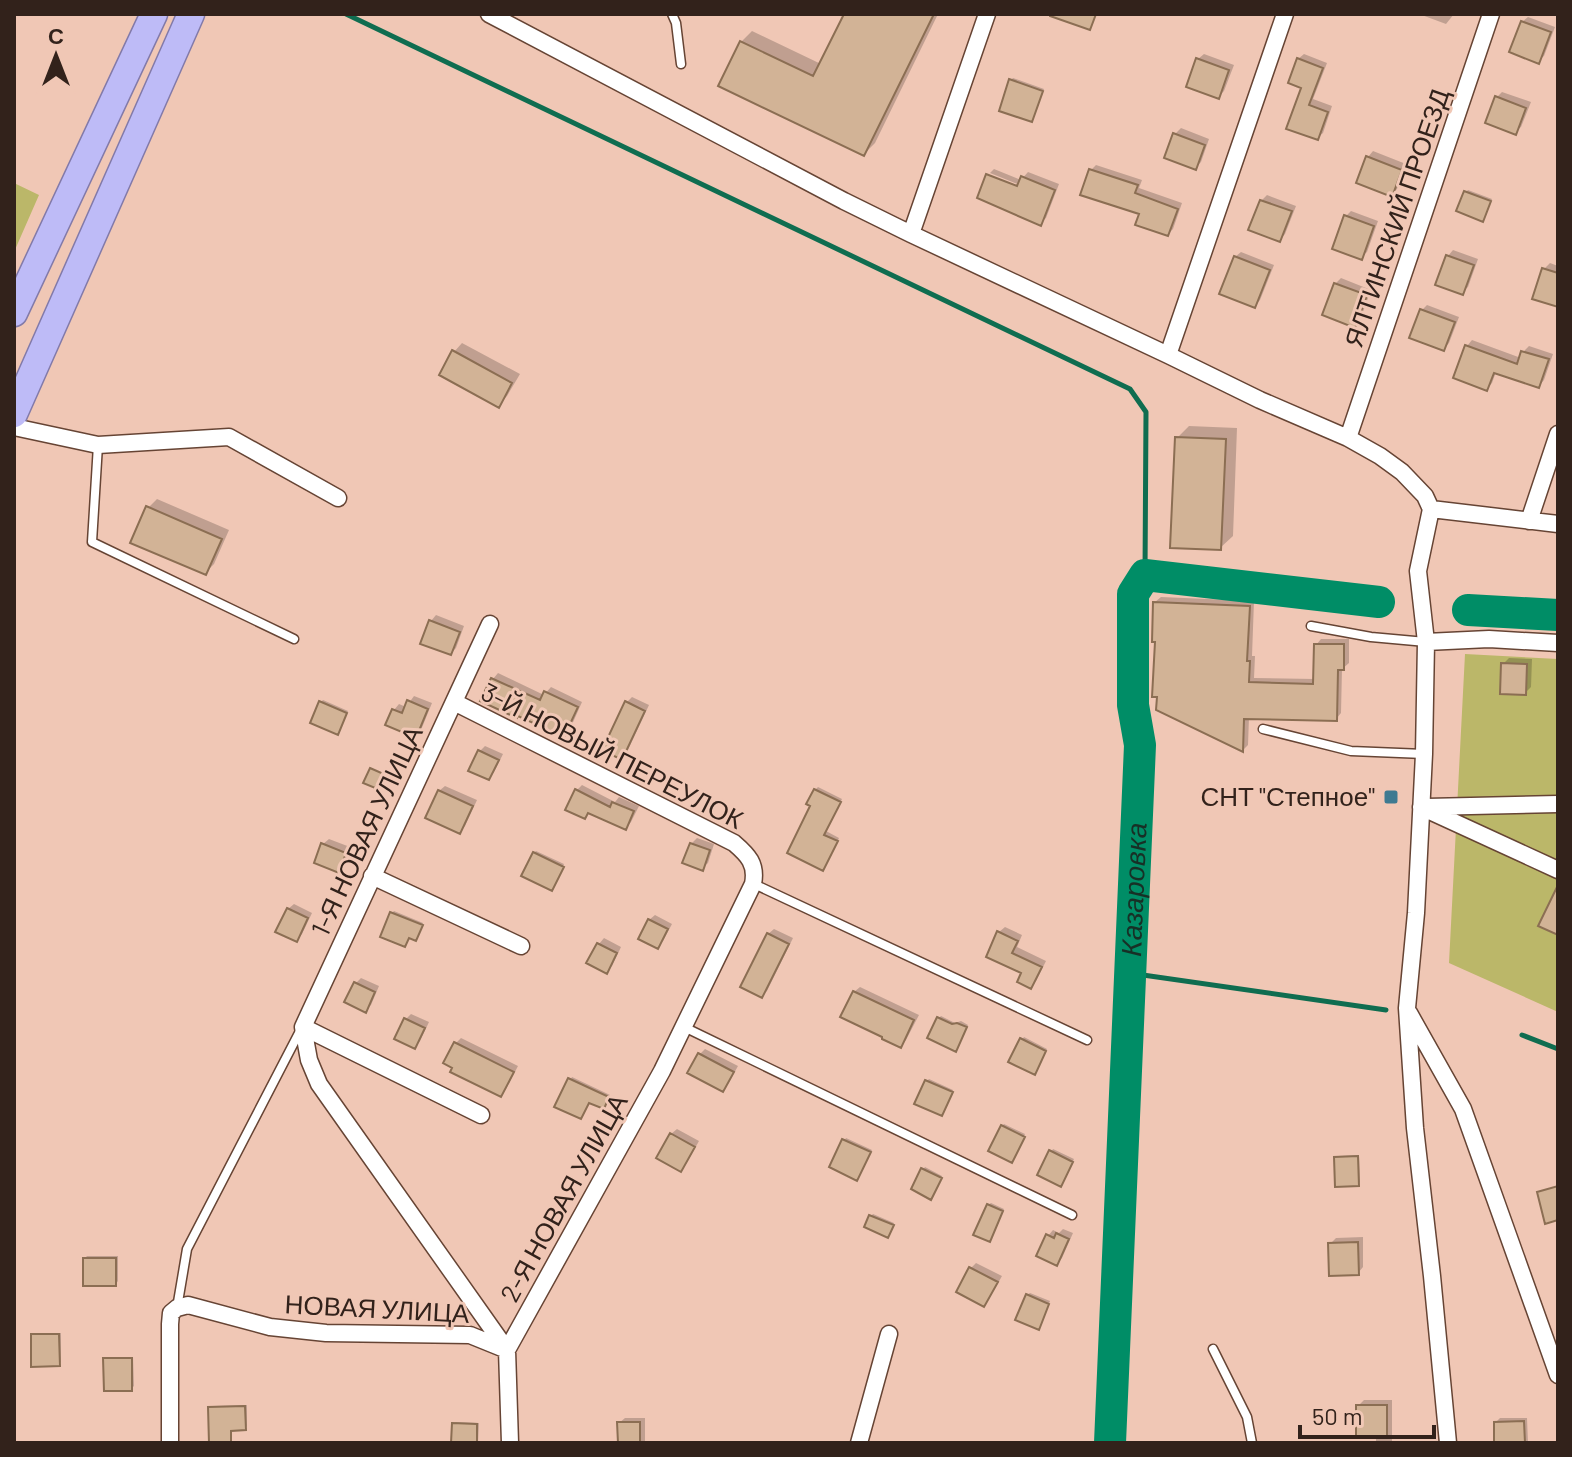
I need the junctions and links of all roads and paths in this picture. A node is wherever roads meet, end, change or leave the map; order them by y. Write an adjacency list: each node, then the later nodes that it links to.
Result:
1 (154, 14): 10 (highway)
2 (191, 14): 12 (highway)
3 (489, 14): 9 (street)
4 (672, 14): 8 (lane)
5 (987, 14): 9 (street)
6 (1285, 14): 11 (street)
7 (1491, 14): 15 (street, ЯЛТИНСКИЙ ПРОЕЗД)
8 (681, 64)
9 (911, 234): 11 (street)
10 (14, 313)
11 (1168, 355): 15 (street)
12 (14, 414)
13 (14, 427): 16 (street)
14 (1558, 434): 19 (street)
15 (1348, 438): 18 (street)
16 (98, 445): 17 (street); 23 (lane)
17 (338, 498)
18 (1431, 509): 19 (street); 24 (street)
19 (1529, 521): 20 (street)
20 (1558, 524)
21 (490, 624): 26 (street, 1-Я НОВАЯ УЛИЦА)
22 (1311, 626): 24 (lane)
23 (294, 639)
24 (1426, 642): 25 (street); 28 (street)
25 (1558, 643)
26 (454, 702): 32 (street, 1-Я НОВАЯ УЛИЦА); 33 (street, 3-Й НОВЫЙ ПЕРЕУЛОК)
27 (1263, 729): 28 (lane)
28 (1424, 754): 30 (street)
29 (1558, 804): 30 (street)
30 (1421, 807): 31 (street); 35 (street)
31 (1558, 870)
32 (372, 876): 34 (street); 36 (street, 1-Я НОВАЯ УЛИЦА)
33 (753, 884): 37 (street); 38 (lane)
34 (521, 946)
35 (1407, 1008): 45 (street); 50 (street)
36 (303, 1027): 39 (street); 41 (lane); 44 (street, НОВАЯ УЛИЦА)
37 (684, 1027): 40 (lane); 44 (street, 2-Я НОВАЯ УЛИЦА)
38 (1087, 1040)
39 (481, 1115)
40 (1072, 1215)
41 (177, 1308): 44 (street, НОВАЯ УЛИЦА); 46 (street)
42 (889, 1334): 48 (street)
43 (1213, 1349): 49 (lane)
44 (507, 1350): 47 (street)
45 (1558, 1375)
46 (170, 1443)
47 (510, 1443)
48 (859, 1443)
49 (1252, 1443)
50 (1448, 1443)

